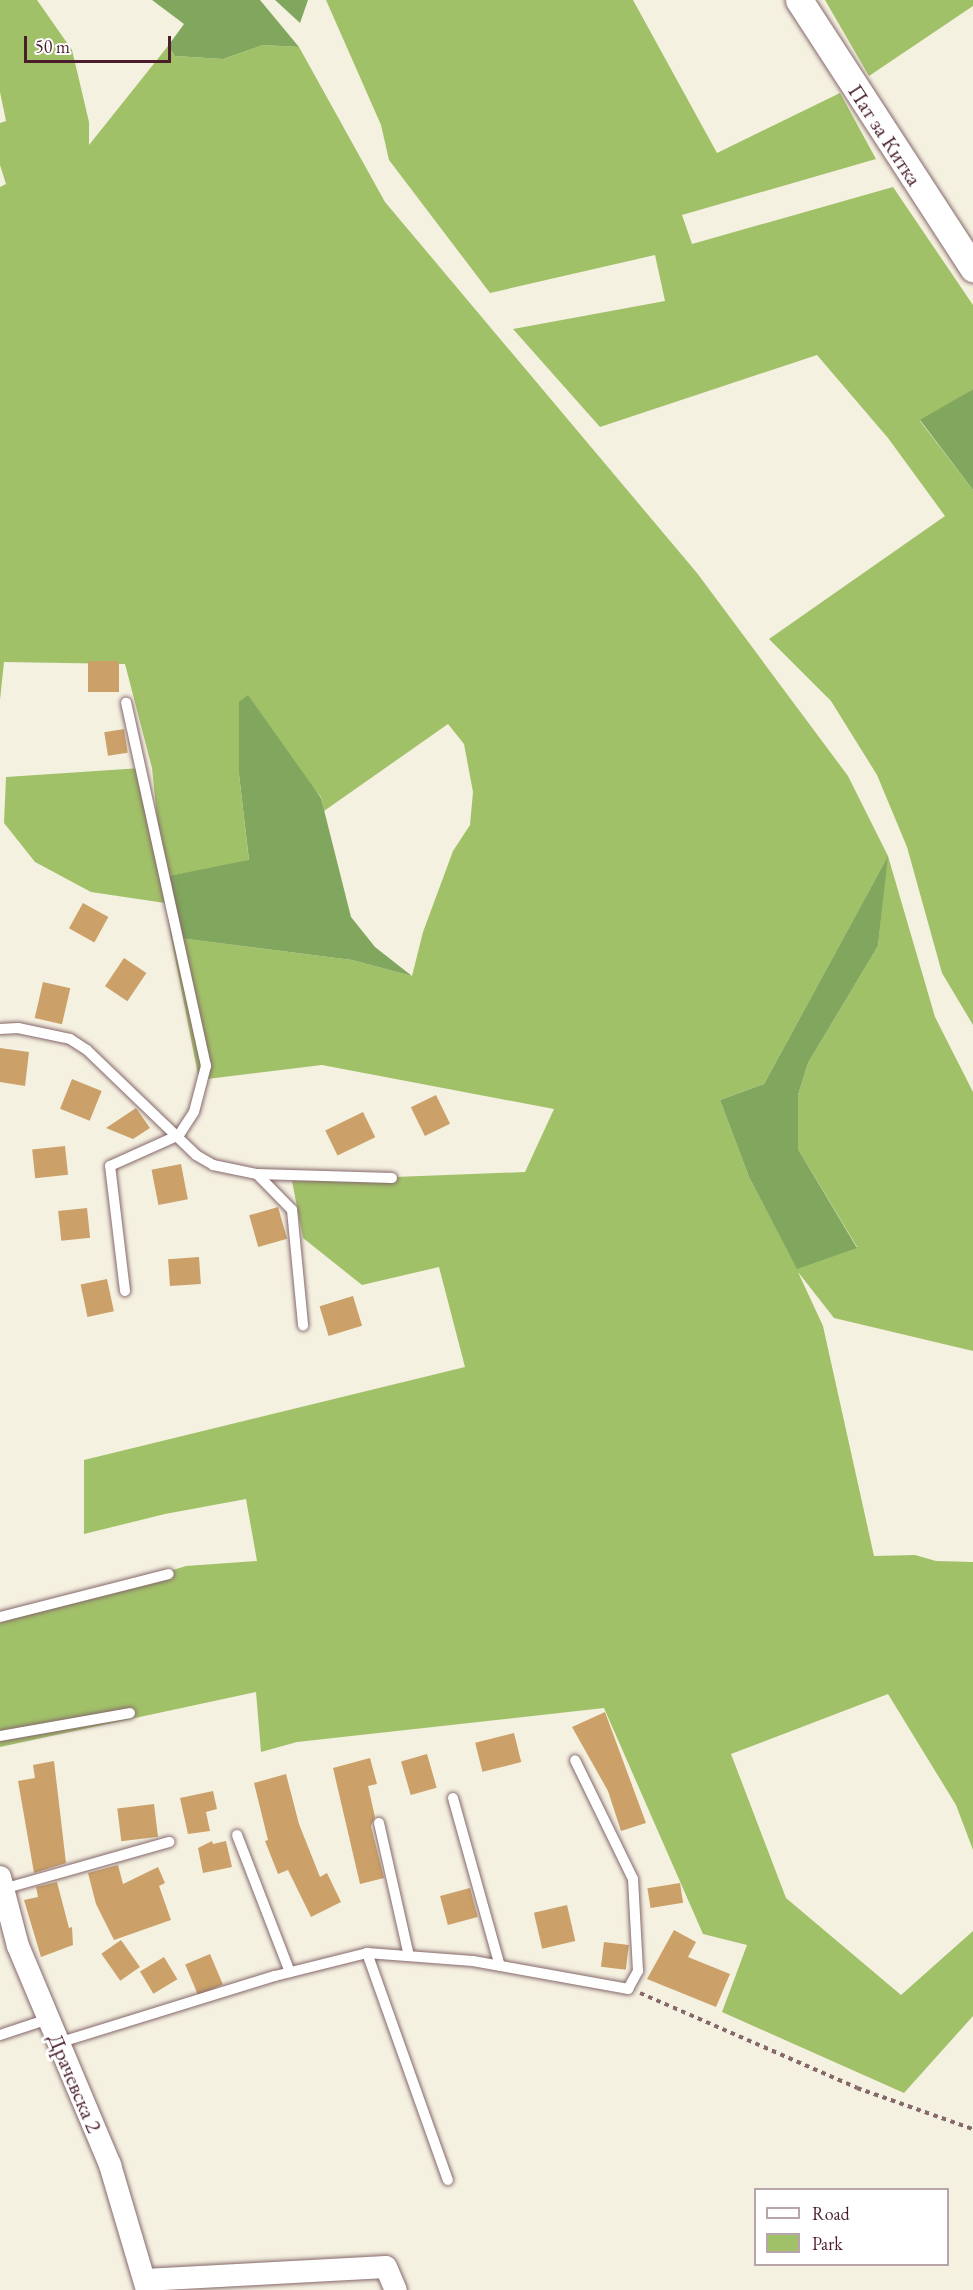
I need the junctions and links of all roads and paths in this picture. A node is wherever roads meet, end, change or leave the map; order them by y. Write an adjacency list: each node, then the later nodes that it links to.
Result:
1 (799, 0): 2 (street, Пат за Китка)
2 (973, 268)
3 (126, 703): 5 (lane)
4 (0, 1029): 5 (lane)
5 (179, 1136): 6 (lane); 8 (lane)
6 (257, 1174): 7 (lane); 9 (lane)
7 (392, 1178)
8 (125, 1291)
9 (303, 1325)
10 (169, 1574): 11 (lane)
11 (0, 1617)
12 (130, 1713): 13 (lane)
13 (0, 1736)
14 (575, 1760): 24 (lane)
15 (453, 1798): 22 (lane)
16 (379, 1823): 21 (lane)
17 (237, 1835): 23 (lane)
18 (169, 1842): 19 (lane)
19 (2, 1883): 25 (street, Драчевска 2)
20 (367, 1953): 21 (lane); 23 (lane); 29 (lane)
21 (409, 1956): 22 (lane)
22 (500, 1966): 24 (lane)
23 (290, 1972): 27 (lane)
24 (628, 1989): 28 (path)
25 (48, 2019): 26 (lane); 27 (street, Драчевска 2)
26 (0, 2035)
27 (58, 2043): 30 (street, Драчевска 2)
28 (973, 2129)
29 (448, 2180)
30 (146, 2285): 31 (street)
31 (396, 2290)

